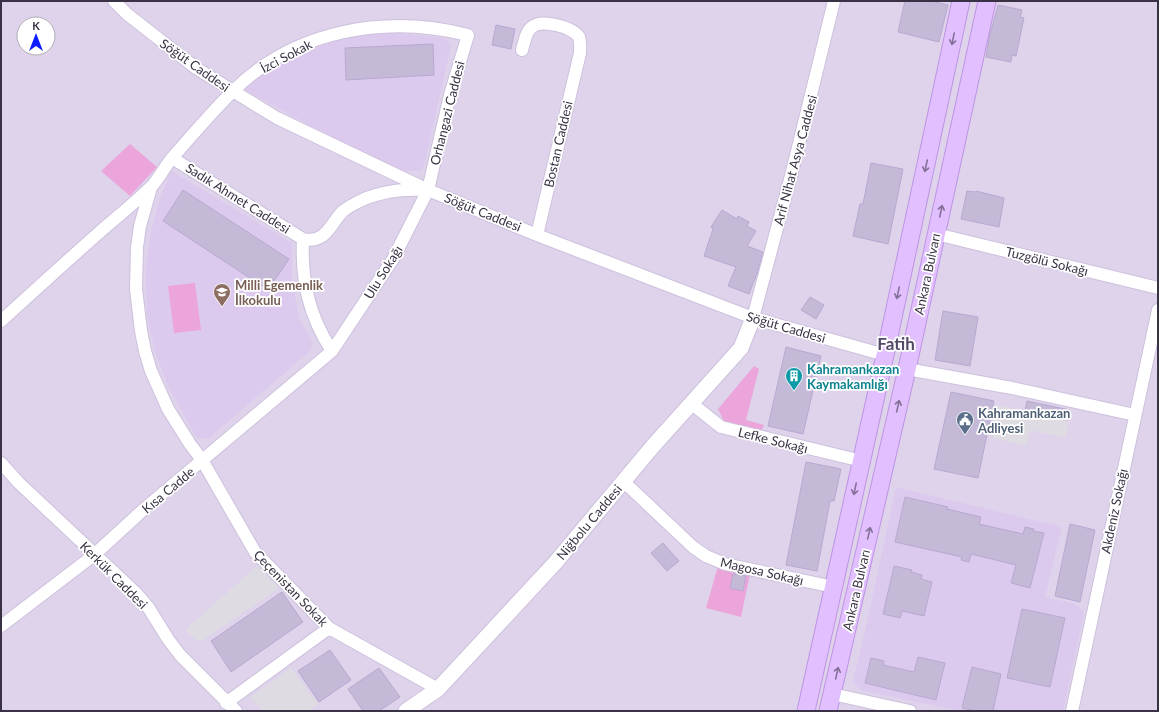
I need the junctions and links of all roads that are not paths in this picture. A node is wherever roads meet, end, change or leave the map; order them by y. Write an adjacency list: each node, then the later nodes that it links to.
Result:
1 (114, 1): 7 (street, Söğüt Caddesi)
2 (834, 1): 16 (street, Arif Nihat Asya Caddesi)
3 (961, 1): 19 (main road, Ankara Bulvarı, one-way to 19)
4 (987, 1): 11 (main road, Ankara Bulvarı, one-way to 4)
5 (468, 35): 7 (street, İzci Sokak); 10 (street, Orhangazi Caddesi)
6 (522, 50): 12 (street, Bostan Caddesi)
7 (233, 91): 8 (street, İzci Sokak); 10 (street, Söğüt Caddesi)
8 (172, 158): 9 (street, İzci Sokak); 13 (street, Sadık Ahmet Caddesi)
9 (151, 186): 17 (street); 23 (street, Çeçenistan Sokak)
10 (428, 190): 12 (street, Söğüt Caddesi); 13 (street); 18 (street, Ulu Sokağı)
11 (936, 234): 14 (street, Tuzgölü Sokağı); 20 (main road, Ankara Bulvarı)
12 (537, 235): 16 (street, Söğüt Caddesi)
13 (303, 239): 18 (street)
14 (1158, 288)
15 (1158, 310): 22 (street, Akdeniz Sokağı)
16 (752, 318): 19 (street, Söğüt Caddesi); 21 (street, Niğbolu Caddesi)
17 (1, 320)
18 (332, 351): 23 (street, Kısa Cadde)
19 (885, 355): 24 (main road, Ankara Bulvarı)
20 (907, 369): 22 (street); 32 (main road, Ankara Bulvarı, one-way to 20)
21 (692, 403): 24 (street, Lefke Sokağı); 26 (street, Niğbolu Caddesi)
22 (1135, 415): 39 (street, Akdeniz Sokağı)
23 (202, 460): 27 (street, Kısa Cadde); 30 (street, Çeçenistan Sokak)
24 (862, 462): 28 (main road, Ankara Bulvarı, one-way to 28)
25 (1, 463): 27 (street, Kerkük Caddesi)
26 (623, 481): 28 (street, Magosa Sokağı); 31 (street, Niğbolu Caddesi)
27 (94, 555): 29 (street, Kısa Cadde); 33 (street, Kerkük Caddesi)
28 (834, 587): 36 (main road, Ankara Bulvarı)
29 (1, 626)
30 (329, 628): 31 (street, Çeçenistan Sokak); 33 (street)
31 (438, 689): 35 (street, Niğbolu Caddesi)
32 (832, 694): 37 (main road, Ankara Bulvarı); 38 (street)
33 (226, 703): 34 (street, Kerkük Caddesi)
34 (236, 711)
35 (406, 711)
36 (806, 711)
37 (828, 711)
38 (910, 711)
39 (1072, 711)

